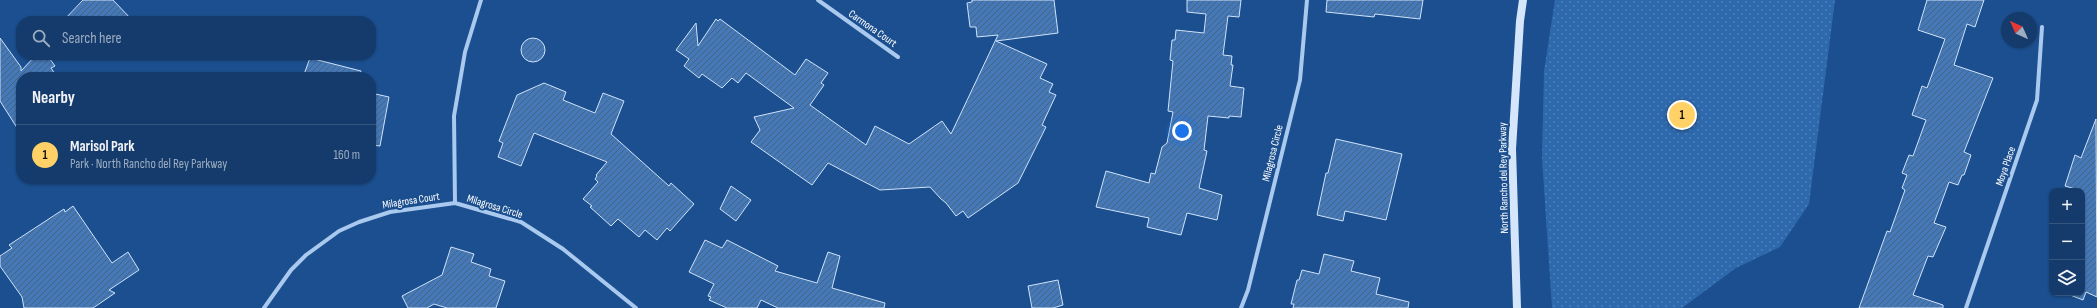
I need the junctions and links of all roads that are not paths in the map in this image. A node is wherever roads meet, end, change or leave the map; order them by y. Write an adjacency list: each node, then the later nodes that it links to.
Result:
1 (481, 0): 7 (street, Milagrosa Circle)
2 (818, 0): 6 (street, Carmona Court)
3 (1306, 0): 10 (street, Milagrosa Circle)
4 (1523, 0): 11 (street, North Rancho del Rey Parkway)
5 (2042, 27): 12 (street, Moya Place)
6 (898, 56)
7 (455, 203): 8 (street, Milagrosa Court); 9 (street, Milagrosa Circle)
8 (264, 308)
9 (636, 308)
10 (1241, 308)
11 (1517, 308)
12 (1966, 308)

